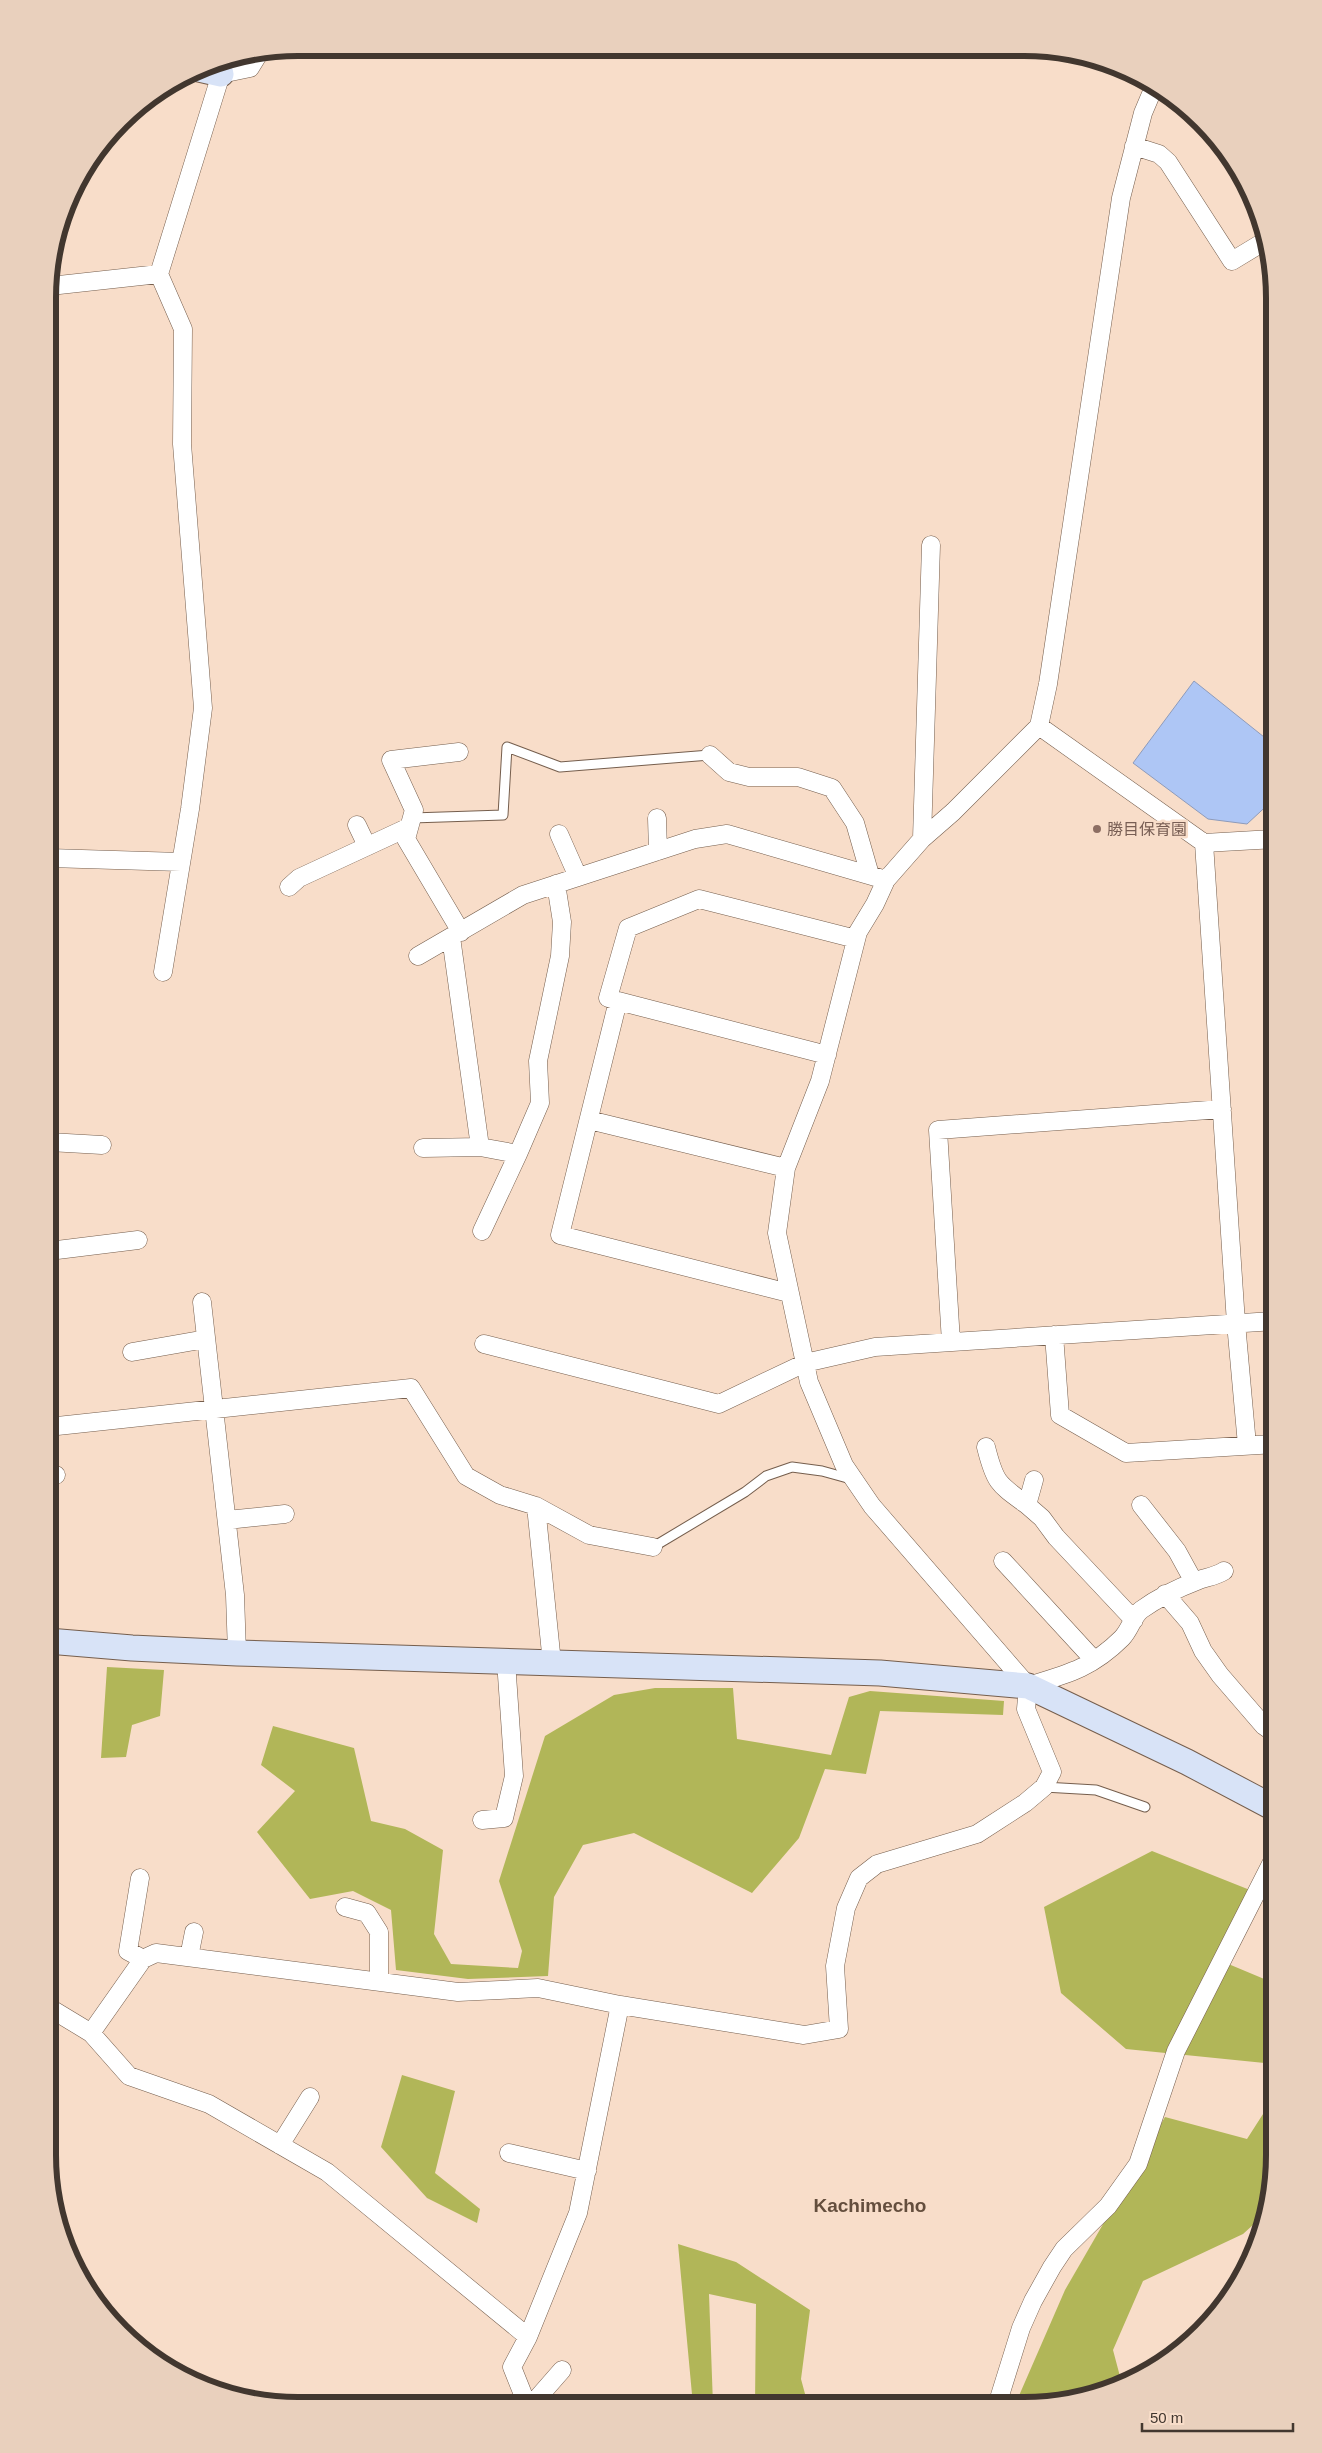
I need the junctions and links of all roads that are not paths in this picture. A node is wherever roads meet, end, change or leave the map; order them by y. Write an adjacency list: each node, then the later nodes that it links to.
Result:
1 (255, 60): 2 (street)
2 (216, 71)
3 (209, 74): 7 (street)
4 (1151, 93): 5 (street)
5 (1134, 146): 6 (street); 10 (street)
6 (1260, 245)
7 (159, 274): 8 (street); 23 (street)
8 (57, 285)
9 (931, 545): 17 (street)
10 (1039, 726): 17 (street); 19 (street)
11 (459, 752): 14 (street)
12 (710, 755): 14 (lane); 25 (street)
13 (657, 818): 21 (street)
14 (410, 823): 20 (street); 28 (street)
15 (357, 826): 20 (street)
16 (559, 834): 24 (street)
17 (922, 839): 25 (street)
18 (1266, 839): 19 (street)
19 (1204, 843): 34 (street)
20 (368, 846): 27 (street)
21 (658, 851): 24 (street); 25 (street)
22 (56, 858): 23 (street)
23 (181, 862): 31 (street)
24 (578, 877): 26 (street)
25 (878, 877): 29 (street)
26 (556, 884): 28 (street); 40 (street)
27 (289, 887)
28 (456, 934): 30 (street); 39 (street)
29 (856, 939): 32 (street); 33 (street)
30 (418, 956)
31 (163, 972)
32 (618, 1001): 33 (street); 35 (street)
33 (827, 1055): 41 (street)
34 (1222, 1109): 48 (street); 51 (street)
35 (589, 1120): 41 (street); 45 (street)
36 (56, 1142): 37 (street)
37 (102, 1145)
38 (423, 1148): 39 (street)
39 (480, 1148): 40 (street)
40 (518, 1154): 42 (street)
41 (786, 1168): 45 (street)
42 (482, 1231)
43 (138, 1240): 44 (street)
44 (56, 1250)
45 (789, 1293): 54 (street)
46 (202, 1302): 50 (street)
47 (1266, 1321): 48 (street)
48 (1236, 1323): 49 (street); 58 (street)
49 (1054, 1335): 51 (street); 58 (street)
50 (206, 1339): 53 (street); 55 (street)
51 (951, 1342): 54 (street)
52 (484, 1344): 54 (street)
53 (132, 1352)
54 (805, 1363): 60 (street)
55 (214, 1409): 56 (street); 64 (street); 66 (street)
56 (56, 1426)
57 (1266, 1444): 58 (street)
58 (1247, 1445)
59 (986, 1447): 62 (street)
60 (854, 1480): 67 (lane); 78 (street)
61 (1034, 1480): 62 (street)
62 (1027, 1505): 72 (street)
63 (1141, 1505): 70 (street)
64 (536, 1506): 67 (street); 77 (street)
65 (285, 1514): 66 (street)
66 (226, 1520): 74 (street)
67 (653, 1547)
68 (1003, 1562): 75 (street)
69 (1224, 1571): 70 (street)
70 (1194, 1582): 71 (street)
71 (1165, 1594): 72 (street); 79 (street)
72 (1134, 1620): 75 (street)
73 (56, 1643): 74 (street)
74 (237, 1653): 76 (street)
75 (1094, 1660): 78 (street)
76 (506, 1661): 77 (street); 83 (street)
77 (552, 1663): 78 (street)
78 (1028, 1686): 80 (street); 81 (street)
79 (1266, 1727)
80 (1044, 1787): 82 (lane); 91 (street)
81 (1266, 1804)
82 (1145, 1808)
83 (482, 1820)
84 (1266, 1874): 102 (street)
85 (140, 1878): 89 (street)
86 (345, 1906): 90 (street)
87 (194, 1932): 88 (street)
88 (189, 1957): 89 (street); 90 (street)
89 (143, 1959): 93 (street)
90 (380, 1981): 91 (street)
91 (620, 2005): 97 (street)
92 (56, 2012): 93 (street)
93 (91, 2033): 95 (street)
94 (310, 2097): 95 (street)
95 (280, 2145): 98 (street)
96 (509, 2152): 97 (street)
97 (587, 2171): 98 (street)
98 (528, 2337): 100 (street)
99 (562, 2370): 101 (street)
100 (526, 2397)
101 (540, 2397)
102 (999, 2397)

